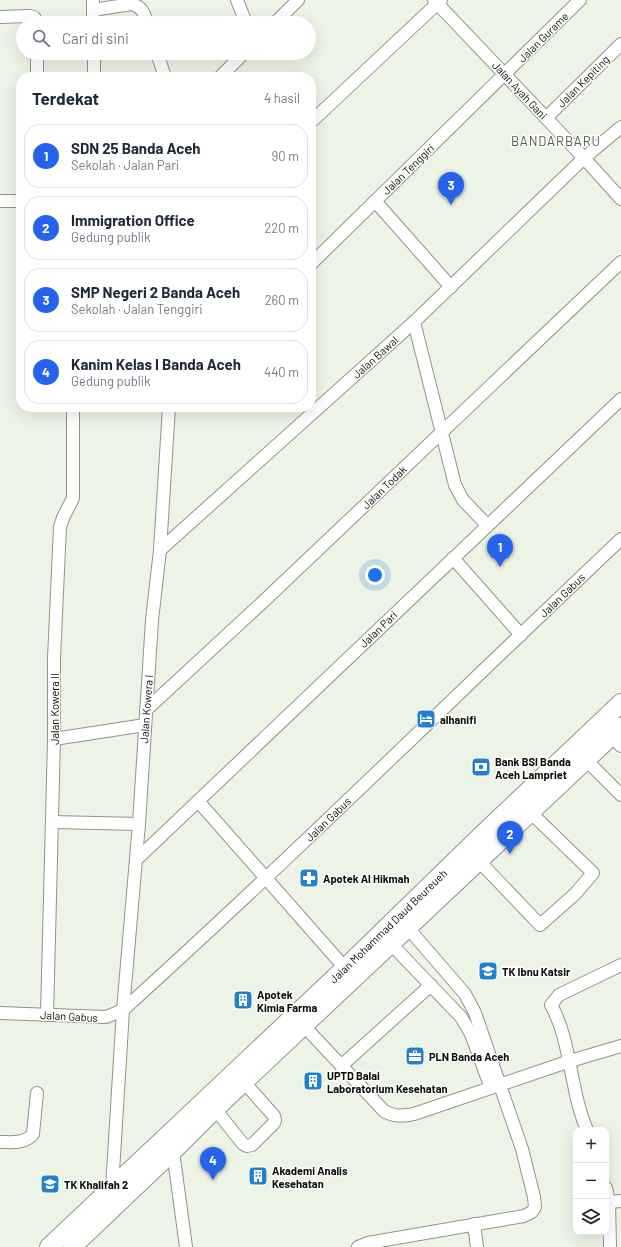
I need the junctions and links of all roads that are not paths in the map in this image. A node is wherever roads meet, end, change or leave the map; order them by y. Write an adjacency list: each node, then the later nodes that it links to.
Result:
1 (237, 0): 10 (street)
2 (298, 0): 11 (street)
3 (580, 0): 22 (street, Jalan Gurame)
4 (437, 1): 22 (street, Jalan Ayah Gani); 23 (street)
5 (131, 2): 6 (street); 9 (street)
6 (93, 5): 8 (street)
7 (16, 16): 12 (street)
8 (94, 16)
9 (144, 16)
10 (243, 16)
11 (282, 16)
12 (0, 17)
13 (621, 44): 24 (street, Jalan Kepiting)
14 (37, 60): 18 (street)
15 (94, 60): 19 (street)
16 (159, 60): 20 (street)
17 (237, 60): 21 (street)
18 (37, 72)
19 (94, 72)
20 (163, 72)
21 (225, 72)
22 (505, 74): 24 (street, Jalan Ayah Gani); 29 (street, Jalan Tenggiri)
23 (316, 117)
24 (546, 118): 26 (street, Jalan Ayah Gani)
25 (621, 127): 26 (street, Jalan Bawal)
26 (584, 158): 27 (street, Jalan Ayah Gani); 33 (street, Jalan Bawal)
27 (621, 199)
28 (16, 201): 30 (street)
29 (375, 201): 31 (street, Jalan Tenggiri); 33 (street)
30 (0, 202)
31 (316, 259)
32 (621, 262): 40 (street, Jalan Todak)
33 (451, 287): 34 (street, Jalan Bawal)
34 (414, 322): 36 (street, Jalan Bawal); 40 (street)
35 (621, 399): 41 (street, Jalan Pari)
36 (316, 410)
37 (73, 412): 50 (street, Jalan Kowera II)
38 (170, 412): 43 (street, Jalan Kowera I)
39 (314, 412): 43 (street, Jalan Bawal)
40 (442, 432): 41 (street); 47 (street, Jalan Todak)
41 (487, 525): 44 (street, Jalan Pari)
42 (621, 539): 45 (street, Jalan Gabus)
43 (160, 550): 47 (street, Jalan Kowera I)
44 (452, 558): 45 (street); 53 (street, Jalan Pari)
45 (521, 635): 59 (street, Jalan Gabus)
46 (621, 703): 63 (highway, Jalan Mohammad Daud Beureueh)
47 (146, 710): 48 (street, Jalan Kowera I)
48 (145, 725): 50 (street); 56 (street, Jalan Kowera I)
49 (618, 736): 51 (highway, Jalan Mohammad Daud Beureueh)
50 (54, 739): 55 (street, Jalan Kowera II)
51 (586, 760): 52 (street); 54 (highway, Jalan Mohammad Daud Beureueh)
52 (621, 795)
53 (198, 801): 57 (street, Jalan Pari); 59 (street)
54 (530, 812): 58 (highway, Jalan Mohammad Daud Beureueh); 58 (street)
55 (52, 822): 56 (street); 67 (street, Jalan Kowera II)
56 (139, 824): 57 (street, Jalan Kowera I)
57 (136, 860): 65 (street, Jalan Kowera I)
58 (480, 861): 60 (highway, Jalan Mohammad Daud Beureueh)
59 (267, 878): 63 (street); 65 (street, Jalan Gabus)
60 (408, 928): 61 (highway, Jalan Mohammad Daud Beureueh); 73 (street)
61 (391, 944): 64 (street); 68 (highway, Jalan Mohammad Daud Beureueh)
62 (621, 965): 70 (street)
63 (345, 968): 79 (highway, Jalan Mohammad Daud Beureueh)
64 (431, 985): 71 (street); 73 (street)
65 (123, 1010): 67 (street, Jalan Gabus); 79 (street, Jalan Kowera I)
66 (0, 1013): 67 (street, Jalan Gabus)
67 (46, 1015)
68 (304, 1026): 71 (street); 72 (highway, Jalan Mohammad Daud Beureueh)
69 (621, 1046): 70 (street)
70 (570, 1061): 73 (street); 76 (street)
71 (341, 1066): 73 (street)
72 (244, 1082): 75 (highway, Jalan Mohammad Daud Beureueh); 75 (street)
73 (496, 1086): 82 (street)
74 (37, 1093): 77 (street)
75 (215, 1109): 78 (highway, Jalan Mohammad Daud Beureueh)
76 (586, 1127)
77 (0, 1142)
78 (174, 1151): 84 (highway, Jalan Mohammad Daud Beureueh); 85 (street)
79 (112, 1188): 83 (highway, Jalan Mohammad Daud Beureueh)
80 (609, 1193): 81 (street)
81 (615, 1202): 88 (street)
82 (474, 1224): 86 (street); 87 (street)
83 (49, 1247)
84 (72, 1247)
85 (186, 1247)
86 (358, 1247)
87 (477, 1247)
88 (610, 1247)

